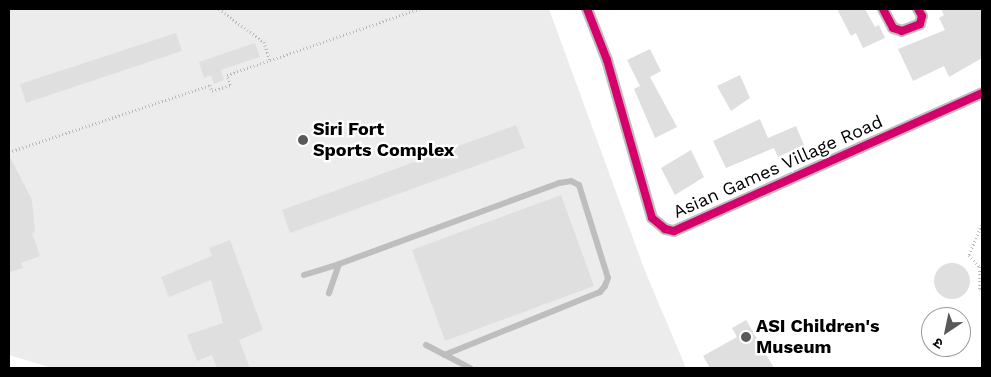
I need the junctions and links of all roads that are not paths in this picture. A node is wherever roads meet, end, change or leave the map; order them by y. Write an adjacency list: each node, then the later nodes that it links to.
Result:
1 (587, 9): 4 (street, Asian Games Village Road)
2 (883, 9): 3 (street)
3 (918, 9)
4 (982, 93)
5 (339, 264): 6 (lane); 7 (lane); 9 (lane)
6 (304, 275)
7 (329, 293)
8 (426, 345): 9 (lane)
9 (444, 354): 10 (lane)
10 (470, 368)

